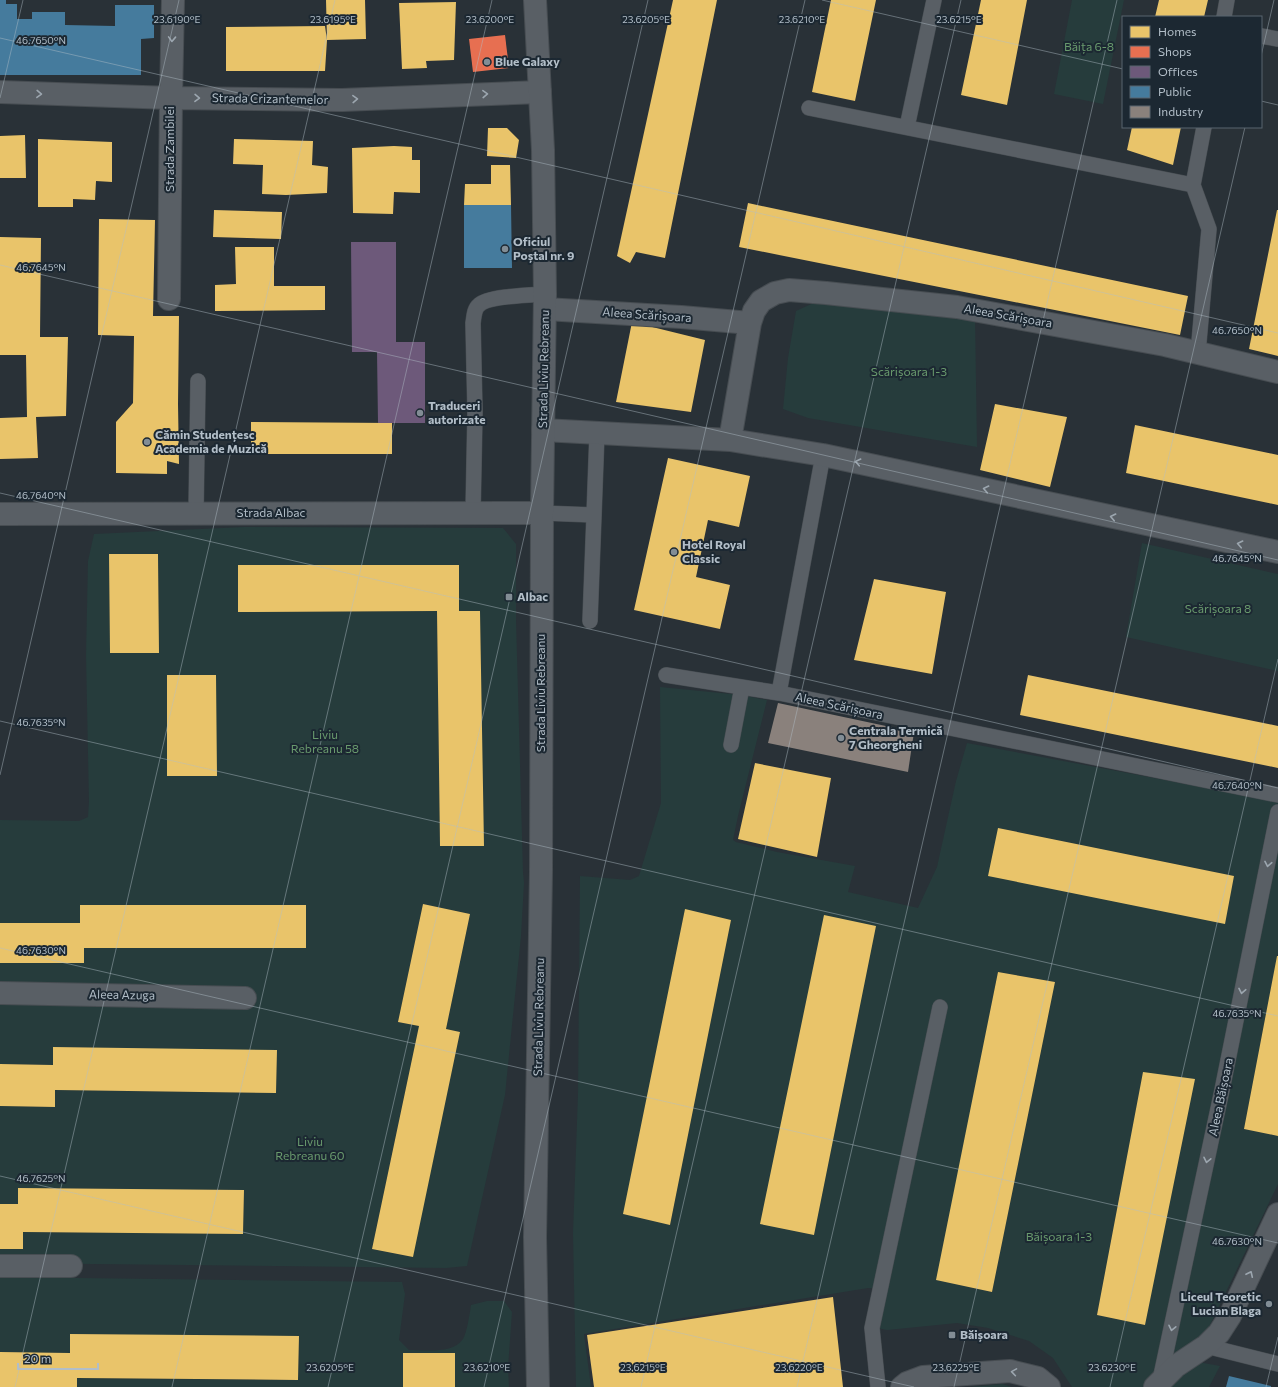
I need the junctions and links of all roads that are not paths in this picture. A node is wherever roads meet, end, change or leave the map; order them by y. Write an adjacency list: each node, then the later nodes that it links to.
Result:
1 (173, 0): 10 (street, Strada Zambilei, one-way to 10)
2 (535, 0): 9 (street, Strada Liviu Rebreanu)
3 (934, 0): 12 (lane)
4 (1227, 0): 5 (lane)
5 (1224, 16)
6 (1262, 36): 7 (lane)
7 (1278, 40)
8 (0, 92): 10 (street, Strada Crizantemelor, one-way to 10)
9 (540, 92): 10 (street, Strada Crizantemelor, one-way to 9); 16 (street, Strada Liviu Rebreanu)
10 (171, 98): 15 (street, Strada Zambilei)
11 (810, 108): 12 (lane)
12 (907, 127): 14 (lane)
13 (1204, 128): 14 (lane)
14 (1193, 184): 18 (lane)
15 (169, 299)
16 (545, 301): 17 (street, Aleea Scărișoara); 21 (street, Strada Liviu Rebreanu); 27 (lane)
17 (750, 323): 18 (street, Aleea Scărișoara); 23 (street, Aleea Scărișoara)
18 (1198, 353): 19 (street, Aleea Scărișoara)
19 (1278, 372)
20 (198, 381): 26 (lane)
21 (543, 430): 22 (street); 28 (street, Strada Liviu Rebreanu)
22 (597, 433): 23 (street); 29 (lane)
23 (730, 440): 24 (street)
24 (823, 455): 30 (street, one-way to 24); 34 (lane, Aleea Scărișoara)
25 (0, 514): 26 (street, Strada Albac)
26 (196, 514): 27 (street, Strada Albac)
27 (473, 514): 28 (street, Strada Albac)
28 (542, 514): 29 (lane); 47 (street, Strada Liviu Rebreanu)
29 (594, 516): 31 (lane)
30 (1278, 552)
31 (590, 621)
32 (666, 675): 33 (lane)
33 (742, 687): 34 (lane); 35 (lane)
34 (779, 693): 36 (lane, Aleea Scărișoara)
35 (731, 745)
36 (1278, 795)
37 (1278, 812): 46 (lane, Aleea Băișoara, one-way to 46)
38 (0, 993): 39 (street, Aleea Azuga)
39 (245, 998)
40 (940, 1007): 48 (lane)
41 (1278, 1214): 44 (street, Aleea Băișoara, one-way to 41)
42 (0, 1266): 43 (street)
43 (71, 1266)
44 (1206, 1346): 45 (lane); 46 (street, Aleea Băișoara)
45 (1278, 1364)
46 (1158, 1384)
47 (538, 1387)
48 (878, 1387)
49 (902, 1387): 50 (street, one-way to 49)
50 (1049, 1387)

